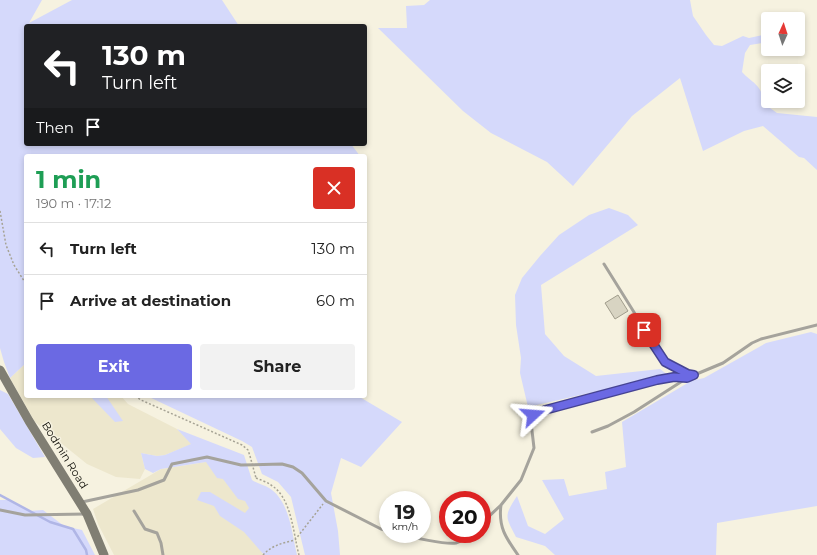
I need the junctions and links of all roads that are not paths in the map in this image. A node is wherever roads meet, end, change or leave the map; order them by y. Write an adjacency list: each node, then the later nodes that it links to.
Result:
1 (604, 264): 4 (lane)
2 (817, 325): 4 (lane)
3 (0, 370): 7 (main road, Bodmin Road)
4 (694, 375): 5 (lane)
5 (687, 378): 6 (lane); 8 (lane)
6 (592, 432)
7 (80, 502): 11 (main road, Bodmin Road); 13 (lane)
8 (501, 505): 12 (lane); 16 (lane)
9 (0, 510): 11 (lane)
10 (134, 511): 15 (lane)
11 (87, 514): 14 (main road, Bodmin Road)
12 (491, 514)
13 (379, 528)
14 (104, 555)
15 (163, 555)
16 (518, 555)

